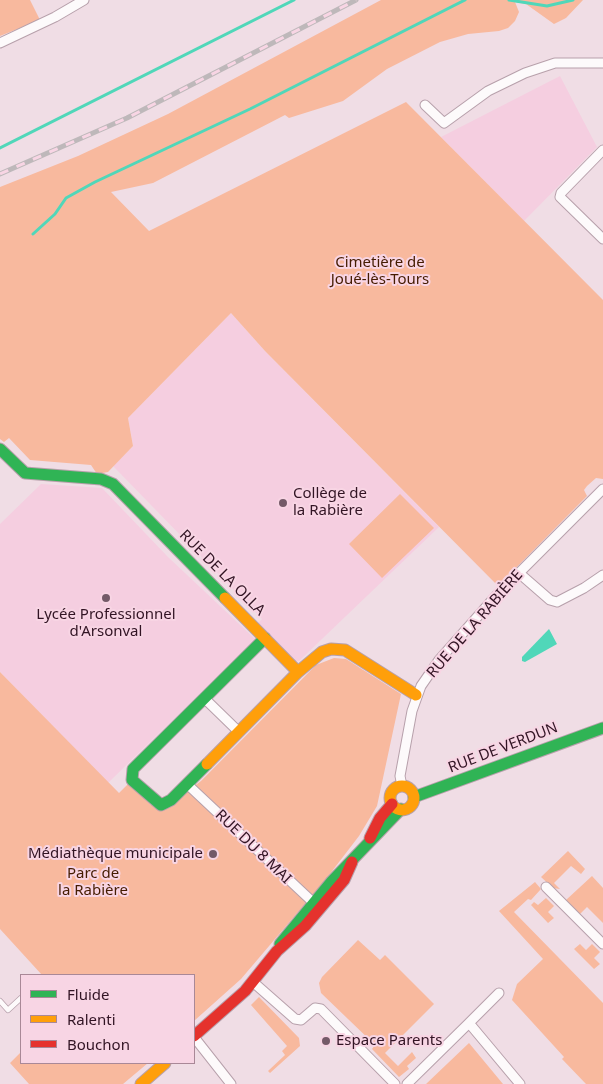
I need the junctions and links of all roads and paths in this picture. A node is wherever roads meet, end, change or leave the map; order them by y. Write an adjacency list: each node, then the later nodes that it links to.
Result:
1 (84, 0): 2 (street)
2 (0, 43)
3 (603, 62): 4 (street)
4 (425, 105)
5 (603, 150): 6 (street)
6 (603, 239)
7 (0, 450): 11 (street, RUE DE LA OLLA)
8 (602, 491): 9 (street, RUE DE LA RABIÈRE)
9 (519, 573): 10 (street); 13 (street, RUE DE LA RABIÈRE)
10 (603, 575)
11 (265, 638): 12 (street, RUE DE LA OLLA); 14 (street)
12 (298, 672): 13 (street); 16 (street)
13 (416, 695): 18 (street, RUE DE LA RABIÈRE)
14 (204, 698): 16 (street); 17 (street)
15 (603, 728): 19 (street, RUE DE VERDUN)
16 (239, 732): 17 (street)
17 (187, 784): 22 (street, RUE DU 8 MAI)
18 (402, 786): 19 (street); 20 (street)
19 (414, 797): 20 (street)
20 (397, 807): 22 (street)
21 (546, 887): 23 (street)
22 (316, 906): 24 (street)
23 (603, 944)
24 (253, 982): 29 (street); 34 (street)
25 (499, 993): 28 (street)
26 (20, 999): 27 (lane)
27 (0, 1001)
28 (469, 1023): 35 (street); 36 (street)
29 (195, 1035)
30 (195, 1037): 33 (street)
31 (164, 1064): 32 (street)
32 (141, 1084)
33 (231, 1084)
34 (395, 1084)
35 (407, 1084)
36 (520, 1084)

